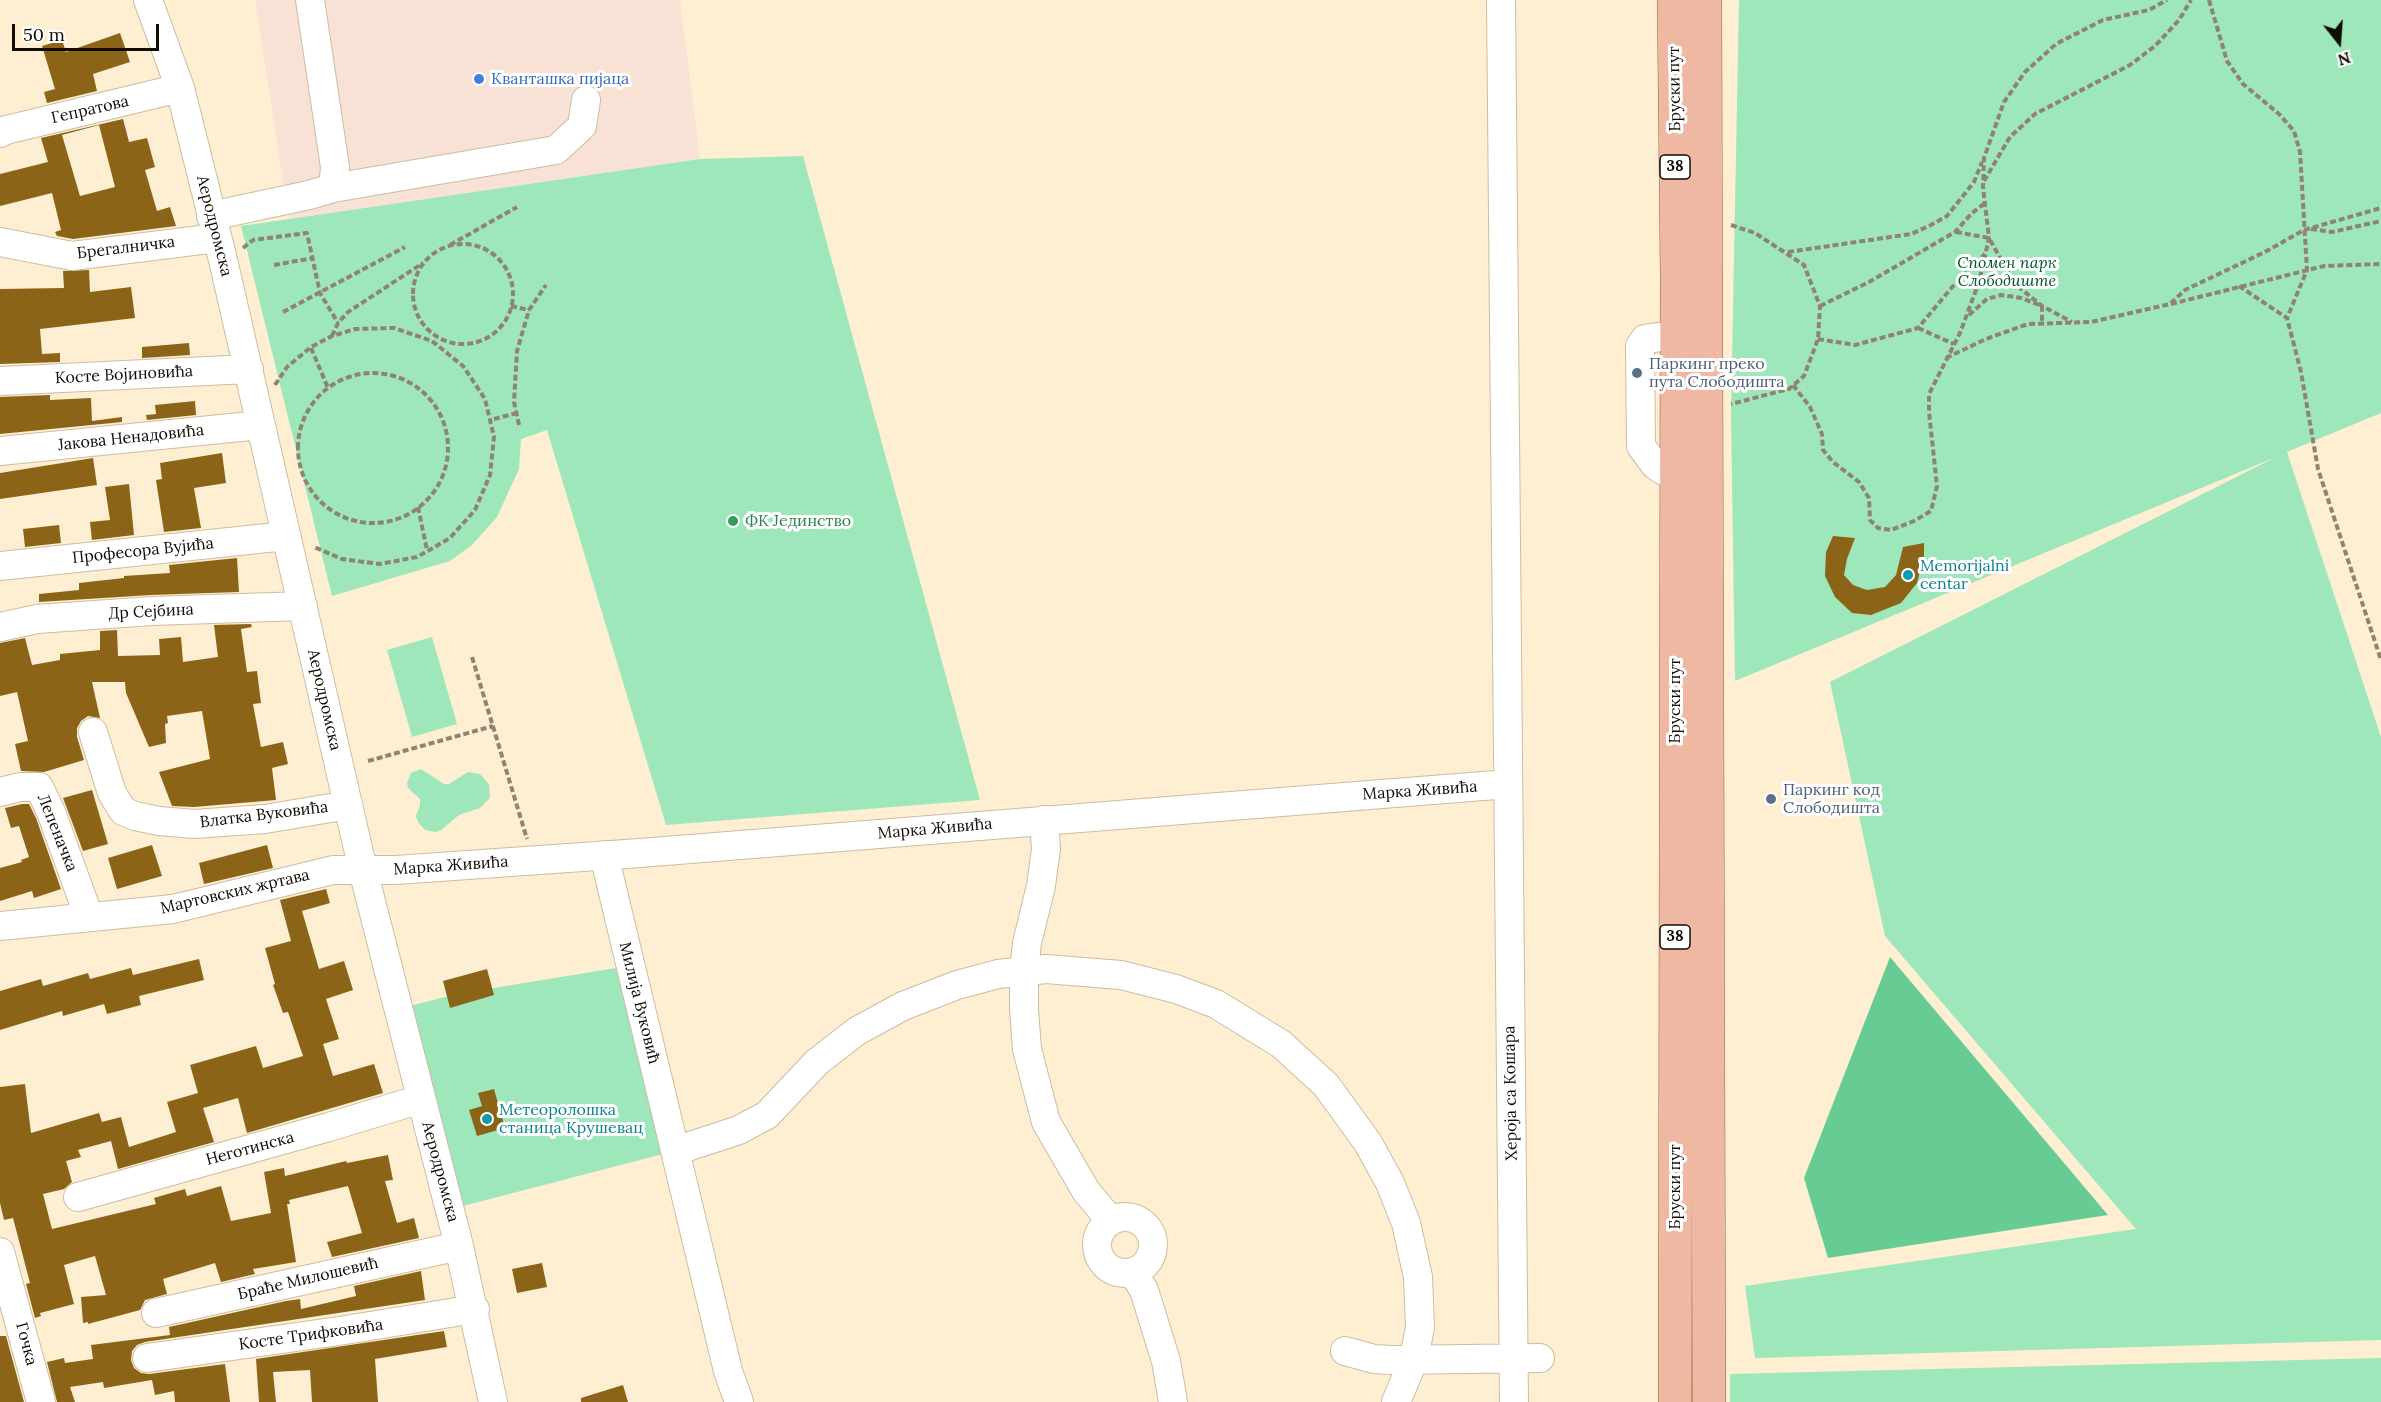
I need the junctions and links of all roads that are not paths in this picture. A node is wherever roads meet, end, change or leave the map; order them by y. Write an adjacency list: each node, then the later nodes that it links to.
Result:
1 (148, 0): 6 (street, Аеродромска)
2 (310, 0): 9 (street)
3 (1501, 0): 22 (street, Хероја са Кошара)
4 (1674, 0): 12 (main road, Бруски пут / 38)
5 (1705, 0): 12 (main road, Бруски пут / 38)
6 (180, 88): 8 (street, Гепратова); 10 (street, Аеродромска)
7 (586, 100): 9 (street, Брегалничка)
8 (0, 133)
9 (333, 188): 10 (street, Брегалничка)
10 (222, 235): 11 (street, Брегалничка); 13 (street, Аеродромска)
11 (0, 242)
12 (1692, 332): 50 (main road, Бруски пут / 38); 51 (main road, Бруски пут / 38)
13 (249, 369): 14 (street, Косте Војиновића); 15 (street, Аеродромска)
14 (0, 381)
15 (261, 425): 16 (street, Јакова Ненадовића); 17 (street, Аеродромска)
16 (0, 451)
17 (286, 536): 18 (street, Професора Вујића); 19 (street, Аеродромска)
18 (0, 566)
19 (303, 606): 20 (street, Др Сејбина); 24 (street, Аеродромска)
20 (0, 627)
21 (93, 732): 24 (street, Влатка Вуковића)
22 (1508, 784): 25 (street, Марка Живића); 41 (street, Хероја са Кошара)
23 (0, 792): 28 (street, Лепеначка)
24 (348, 805): 27 (street, Аеродромска)
25 (1044, 820): 26 (street, Марка Живића); 30 (street)
26 (604, 855): 27 (street, Марка Живића); 32 (street, Милија Вуковић)
27 (363, 870): 28 (street, Мартовских жртава); 31 (street, Аеродромска)
28 (89, 916): 29 (street, Мартовских жртава)
29 (0, 926)
30 (1024, 970): 32 (street); 34 (street); 43 (street)
31 (421, 1099): 33 (street, Неготинска); 35 (street, Аеродромска)
32 (675, 1151): 46 (street, Милија Вуковић)
33 (78, 1197)
34 (1111, 1221): 37 (street); 37 (street)
35 (459, 1246): 38 (street, Аеродромска); 39 (street, Браће Милошевић)
36 (0, 1252): 44 (street, Гочка)
37 (1133, 1273): 47 (street)
38 (475, 1309): 42 (street, Косте Трифковића); 45 (street, Аеродромска)
39 (156, 1313)
40 (1344, 1351): 43 (street)
41 (1527, 1357): 43 (street); 49 (street, Хероја са Кошара)
42 (147, 1358)
43 (1414, 1359): 48 (street)
44 (41, 1402)
45 (492, 1402)
46 (739, 1402)
47 (1173, 1402)
48 (1396, 1402)
49 (1514, 1402)
50 (1675, 1402)
51 (1709, 1402)

